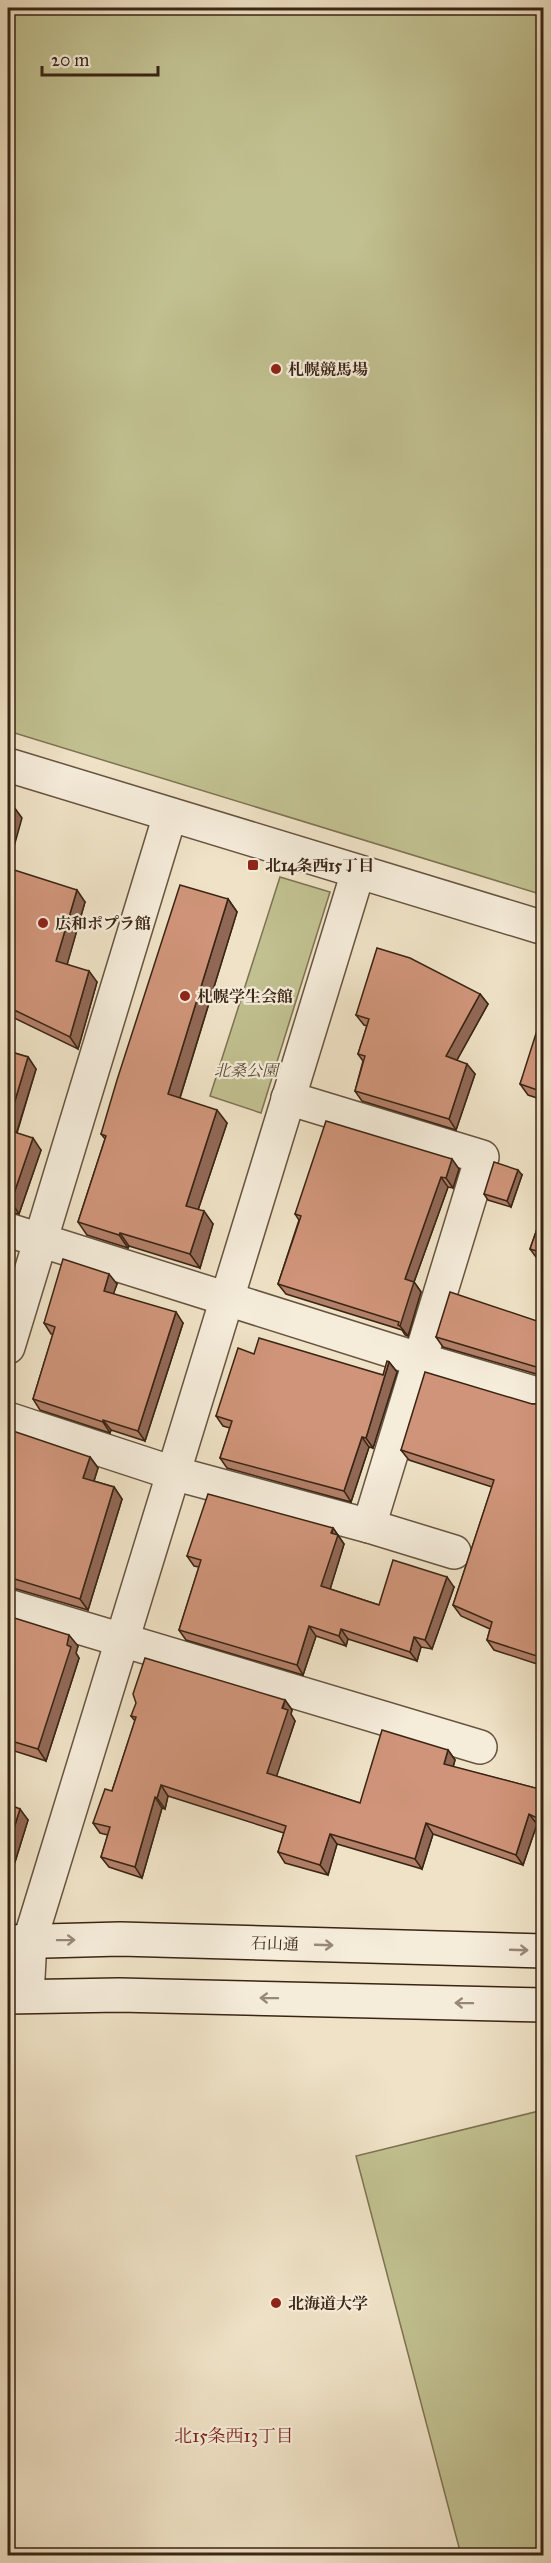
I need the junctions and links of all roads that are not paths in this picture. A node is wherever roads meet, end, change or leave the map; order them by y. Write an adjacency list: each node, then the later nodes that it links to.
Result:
1 (8, 765): 2 (street)
2 (170, 815): 3 (street); 7 (street)
3 (358, 872): 4 (street); 5 (street)
4 (543, 928)
5 (288, 1098): 8 (street); 10 (street)
6 (8, 1230): 7 (street)
7 (41, 1240): 8 (street); 9 (street)
8 (226, 1299): 10 (street); 13 (street)
9 (8, 1347)
10 (421, 1360): 11 (street); 14 (street)
11 (543, 1396)
12 (8, 1419): 13 (street)
13 (173, 1473): 14 (street); 17 (street)
14 (369, 1526): 15 (street)
15 (454, 1552)
16 (8, 1606): 17 (street)
17 (120, 1642): 18 (street); 19 (street)
18 (480, 1747)
19 (19, 1941): 20 (street, 石山通, one-way to 20); 21 (street)
20 (543, 1951)
21 (17, 1996): 22 (street, one-way to 21)
22 (543, 2005)

